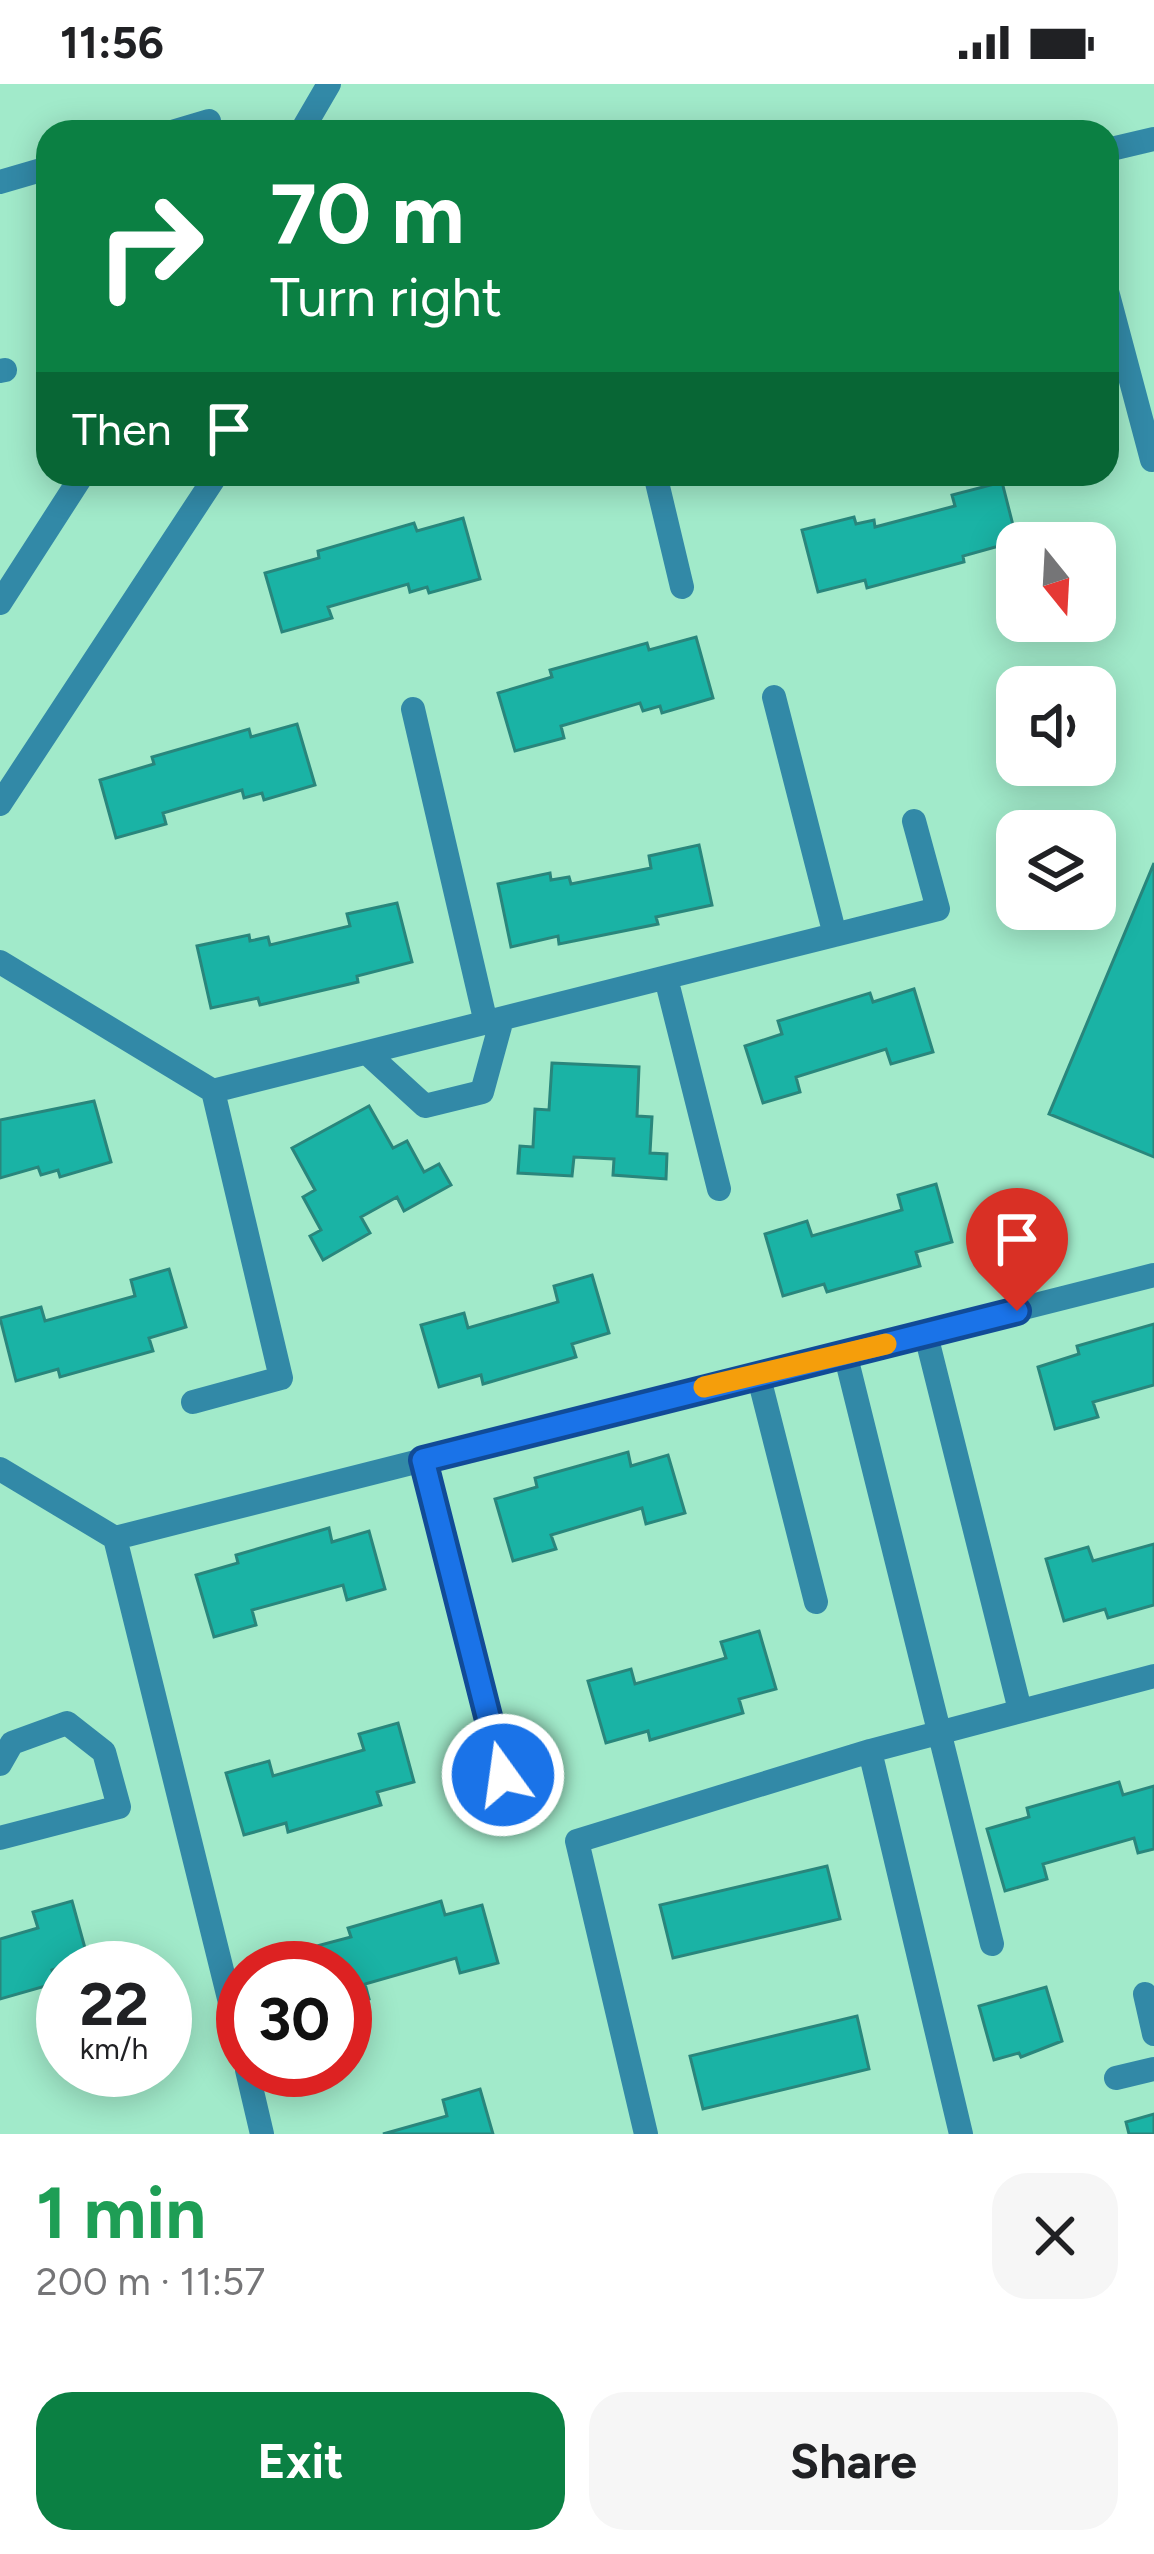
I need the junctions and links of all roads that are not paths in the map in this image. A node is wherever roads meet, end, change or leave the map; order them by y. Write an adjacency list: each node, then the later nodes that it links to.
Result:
1 (329, 84): 2 (street)
2 (308, 120)
3 (1154, 139): 4 (street)
4 (1119, 147)
5 (36, 172): 6 (street)
6 (0, 182)
7 (1119, 336): 8 (street)
8 (1152, 460)
9 (75, 486): 13 (street)
10 (209, 486): 16 (street)
11 (658, 486): 12 (street)
12 (682, 587)
13 (0, 603)
14 (774, 697): 18 (street)
15 (413, 710): 21 (street)
16 (0, 804)
17 (914, 821): 18 (street)
18 (835, 935): 20 (street)
19 (0, 962): 23 (street)
20 (666, 978): 21 (street); 24 (street)
21 (494, 1021): 22 (street); 22 (street)
22 (367, 1053): 23 (street)
23 (213, 1091): 29 (street)
24 (719, 1189)
25 (1154, 1275): 26 (street)
26 (926, 1335): 27 (street); 35 (street)
27 (845, 1353): 28 (street); 36 (street)
28 (758, 1373): 30 (street); 33 (street)
29 (193, 1402)
30 (423, 1460): 32 (street); 39 (street)
31 (0, 1469): 32 (street)
32 (115, 1538): 42 (street)
33 (815, 1602)
34 (1154, 1676): 35 (street)
35 (1020, 1710): 36 (street)
36 (938, 1732): 37 (street); 41 (street)
37 (870, 1751): 49 (street); 50 (street)
38 (0, 1764): 40 (street)
39 (503, 1775)
40 (0, 1838)
41 (992, 1945)
42 (216, 1946)
43 (1145, 1994): 44 (street)
44 (1154, 2034)
45 (1154, 2069): 46 (street)
46 (1116, 2078)
47 (253, 2097): 48 (street)
48 (262, 2134)
49 (646, 2134)
50 (961, 2134)

